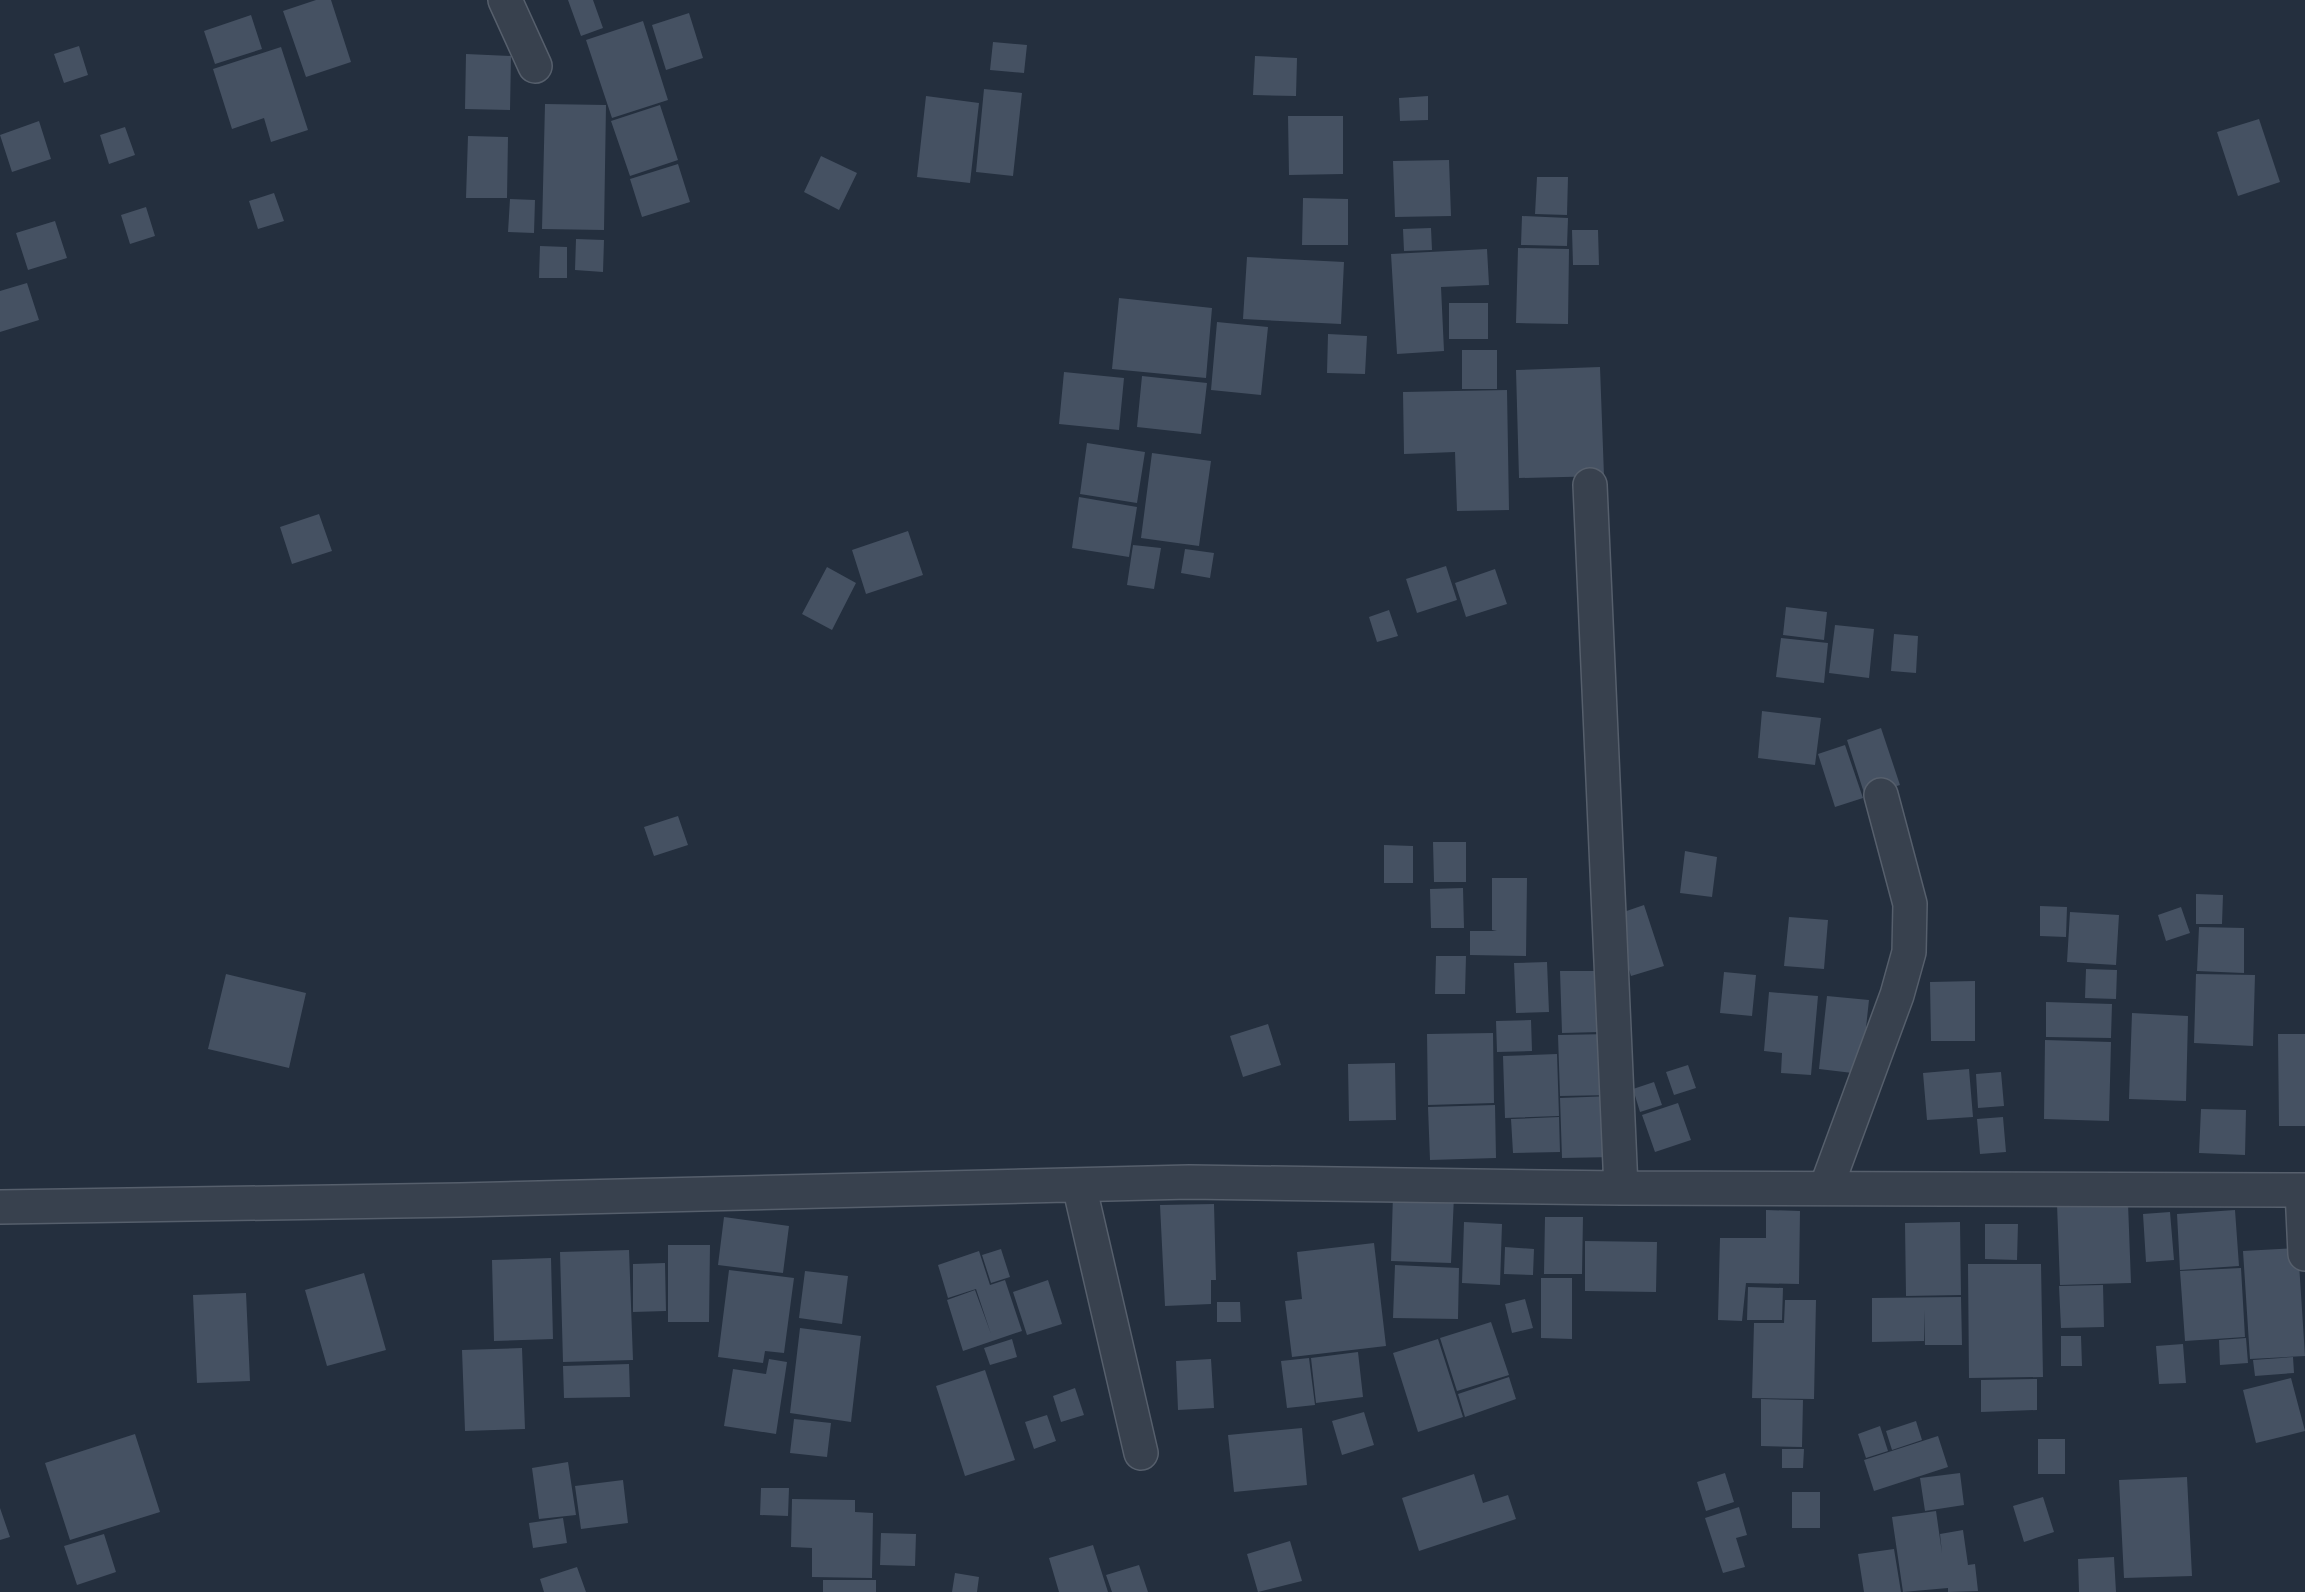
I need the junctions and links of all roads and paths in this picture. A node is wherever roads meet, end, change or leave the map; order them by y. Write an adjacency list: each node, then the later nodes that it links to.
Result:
1 (505, 0): 2 (street)
2 (535, 66)
3 (1590, 485): 6 (street)
4 (1881, 795): 7 (street)
5 (1079, 1185): 6 (street); 9 (street); 11 (street)
6 (1621, 1188): 7 (street)
7 (1826, 1188): 8 (street)
8 (2303, 1190): 10 (street)
9 (0, 1207)
10 (2305, 1254)
11 (1141, 1453)

